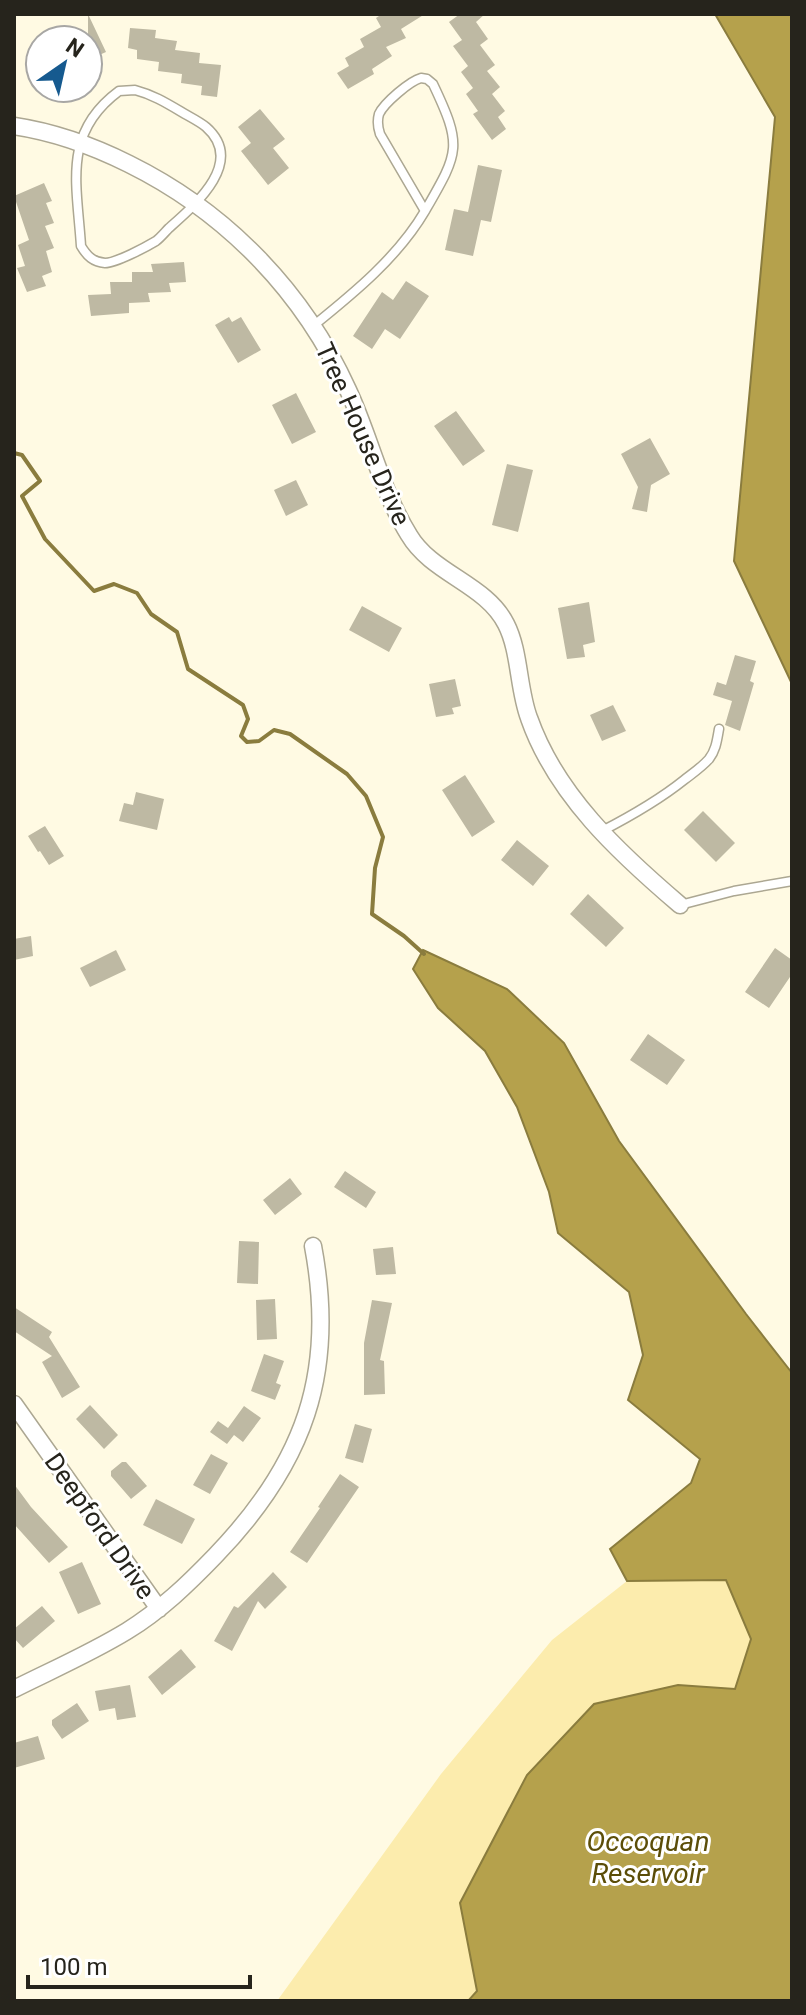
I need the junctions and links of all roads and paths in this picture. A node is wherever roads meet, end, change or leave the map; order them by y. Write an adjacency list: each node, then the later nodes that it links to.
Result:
1 (14, 126): 2 (street, Tree House Drive)
2 (79, 143): 3 (street, Tree House Drive); 3 (lane); 3 (lane)
3 (197, 204): 5 (street, Tree House Drive)
4 (425, 211): 4 (lane); 5 (lane)
5 (313, 326): 7 (street, Tree House Drive)
6 (719, 729): 7 (lane)
7 (602, 831): 9 (street, Tree House Drive)
8 (792, 881): 9 (lane)
9 (680, 905)
10 (313, 1246): 12 (street)
11 (14, 1404): 12 (street, Deepford Drive)
12 (159, 1609): 13 (street)
13 (14, 1689)

